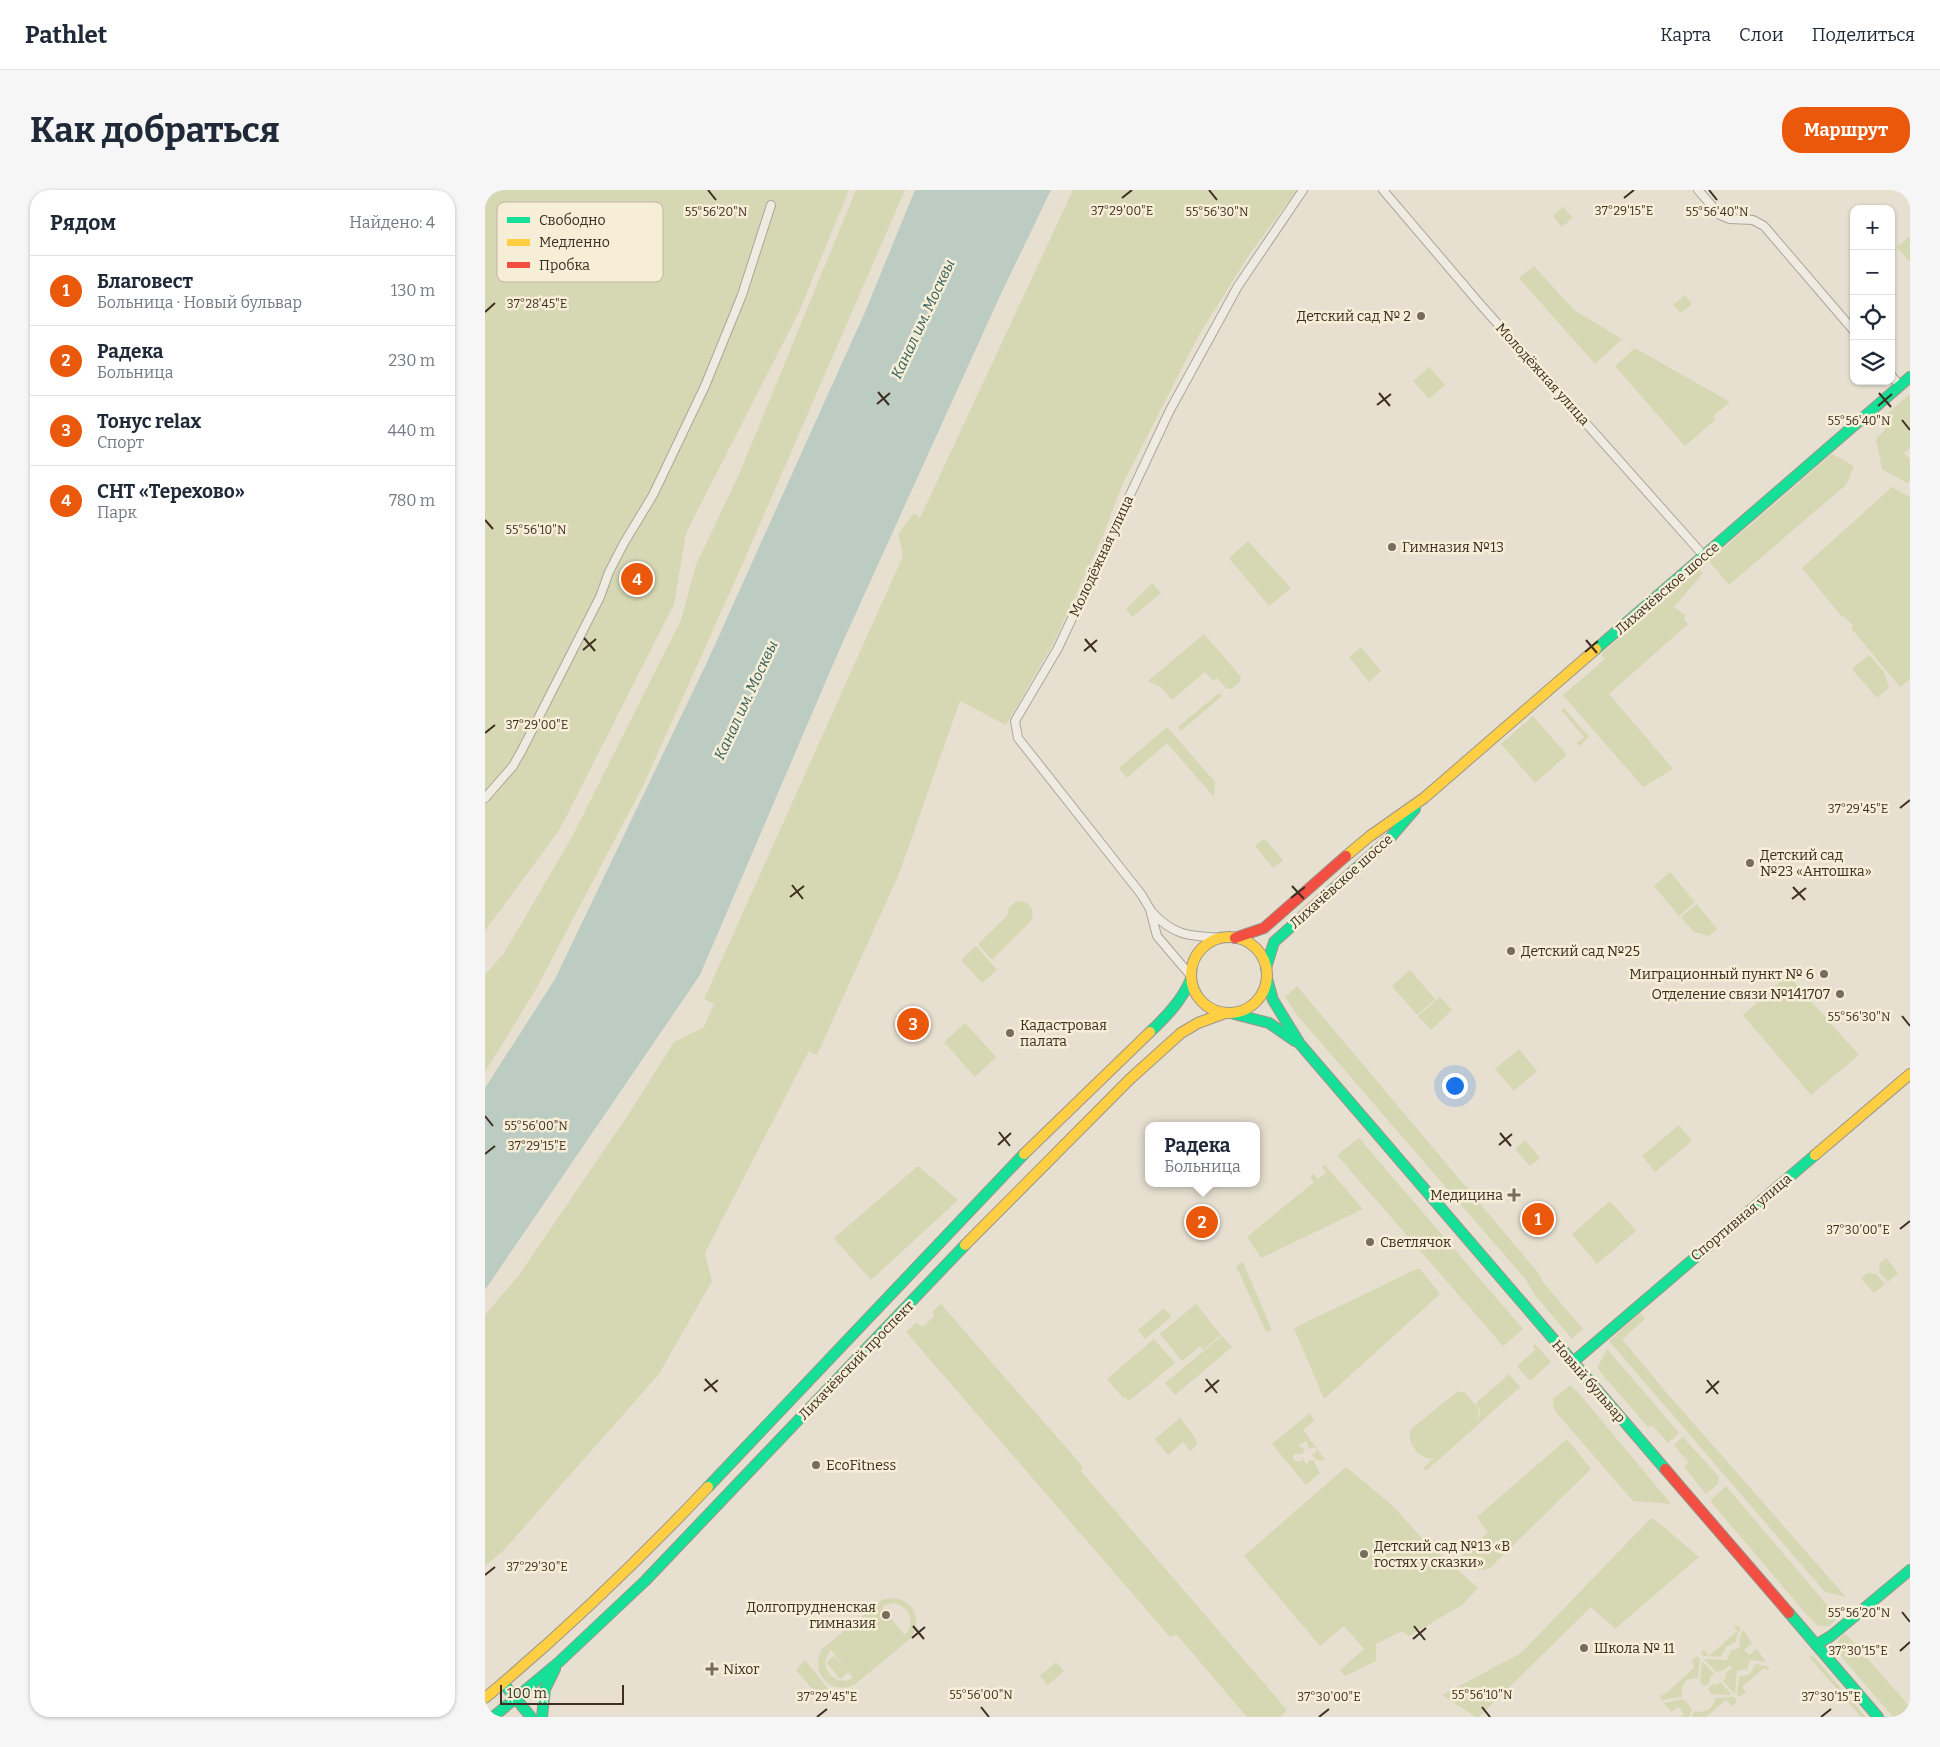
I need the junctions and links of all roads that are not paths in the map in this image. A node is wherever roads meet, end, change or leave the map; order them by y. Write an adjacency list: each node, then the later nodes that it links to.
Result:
1 (1303, 190): 12 (street, Молодёжная улица)
2 (1383, 190): 9 (street, Молодёжная улица)
3 (1698, 190): 5 (street)
4 (771, 204): 10 (street)
5 (1850, 326)
6 (1910, 377): 8 (main road, Лихачёвское шоссе)
7 (1895, 380): 8 (street)
8 (1900, 386): 9 (main road, Лихачёвское шоссе)
9 (1704, 556): 11 (main road, Лихачёвское шоссе)
10 (485, 798)
11 (1424, 798): 14 (main road, Лихачёвское шоссе); 15 (main road, Лихачёвское шоссе)
12 (1150, 909): 13 (street, Молодёжная улица); 16 (street, Молодёжная улица)
13 (1224, 938): 14 (main road, Лихачёвский проспект); 16 (main road, Лихачёвский проспект)
14 (1235, 938): 15 (main road, Лихачёвский проспект)
15 (1266, 968): 17 (main road, Лихачёвский проспект)
16 (1191, 977): 18 (main road); 25 (main road, Лихачёвский проспект)
17 (1267, 979): 18 (main road, Лихачёвский проспект); 19 (main road, Новый бульвар)
18 (1227, 1014): 19 (main road, Новый бульвар); 24 (main road, Лихачёвский проспект)
19 (1300, 1044): 21 (main road, Новый бульвар)
20 (1910, 1074): 21 (main road, Спортивная улица)
21 (1573, 1362): 23 (main road, Новый бульвар)
22 (1910, 1570): 23 (main road)
23 (1816, 1645): 31 (main road, Новый бульвар)
24 (559, 1662): 27 (main road, Лихачёвский проспект); 30 (main road)
25 (503, 1683): 26 (main road, Лихачёвский проспект); 27 (main road)
26 (485, 1698)
27 (516, 1698): 28 (main road, Лихачёвский проспект); 29 (main road)
28 (493, 1717)
29 (531, 1717)
30 (542, 1717)
31 (1879, 1717)

